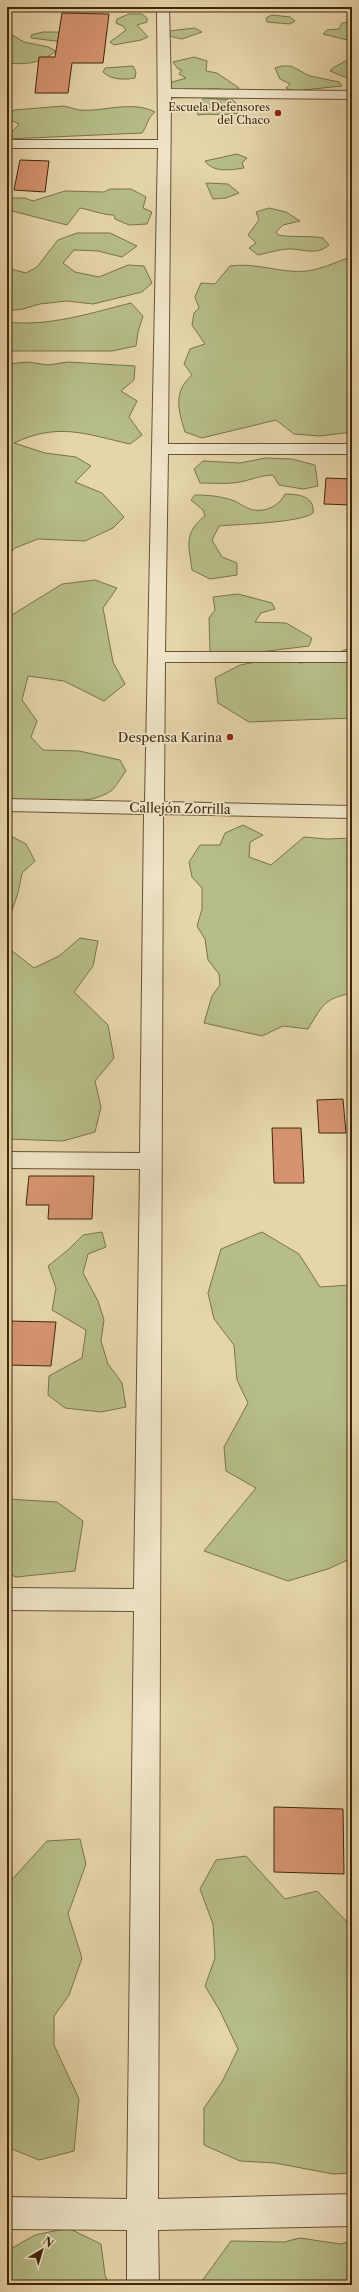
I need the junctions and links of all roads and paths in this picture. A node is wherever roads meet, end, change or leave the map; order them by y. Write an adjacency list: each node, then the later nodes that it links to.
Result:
1 (163, 7): 2 (street)
2 (163, 93): 3 (street); 5 (street)
3 (352, 95)
4 (7, 144): 5 (street)
5 (165, 144): 6 (street)
6 (161, 449): 7 (street); 8 (street)
7 (352, 449)
8 (157, 657): 9 (street); 11 (street)
9 (352, 657)
10 (7, 805): 11 (street, Callejón Zorrilla)
11 (154, 807): 12 (street, Callejón Zorrilla); 14 (street)
12 (352, 812)
13 (7, 1160): 14 (street)
14 (152, 1161): 16 (street)
15 (7, 1599): 16 (street)
16 (146, 1600): 19 (street)
17 (352, 2210): 19 (street)
18 (7, 2213): 19 (street)
19 (143, 2215): 20 (street)
20 (143, 2285)

